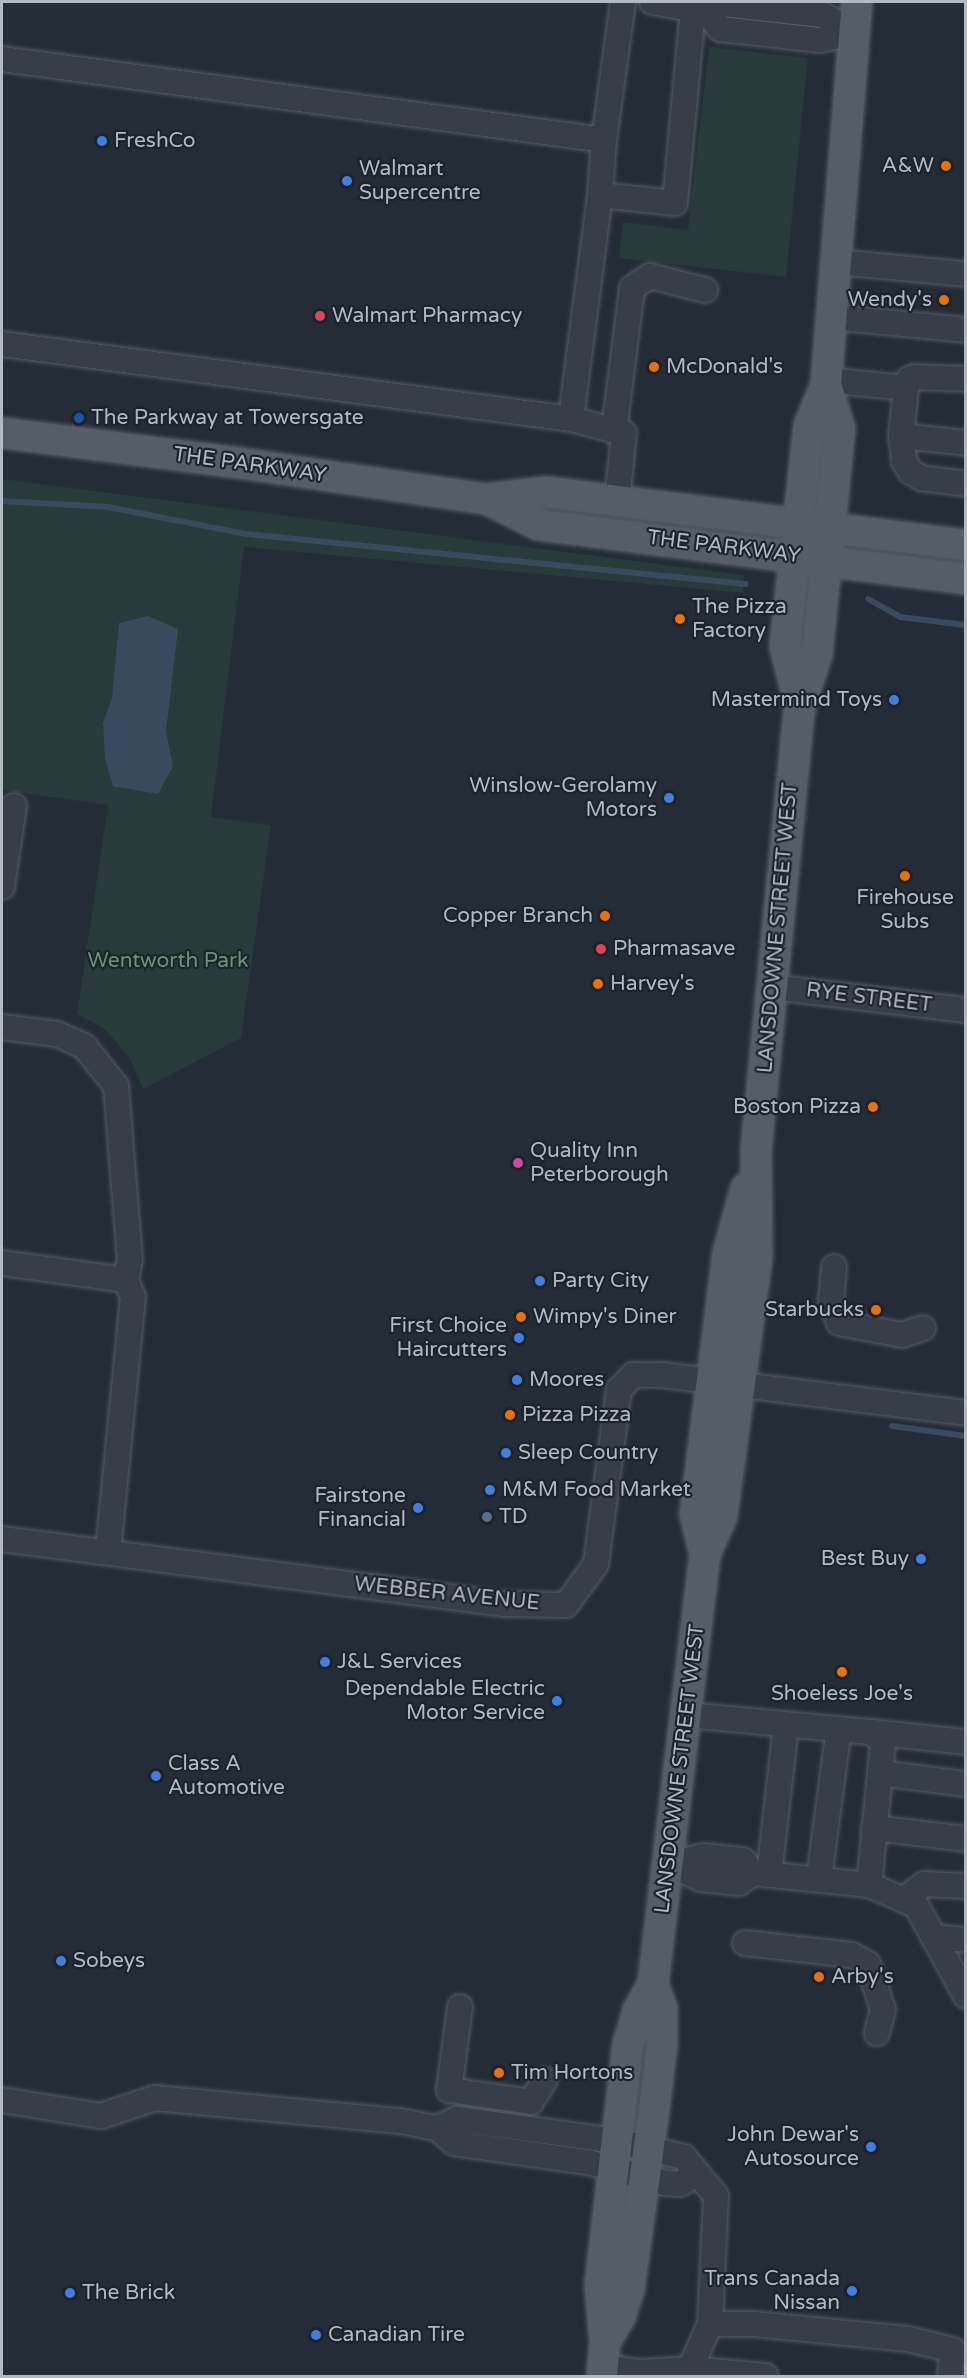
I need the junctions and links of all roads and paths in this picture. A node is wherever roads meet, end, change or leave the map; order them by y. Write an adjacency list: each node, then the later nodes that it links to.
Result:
1 (857, 2): 5 (main road, LANSDOWNE STREET WEST)
2 (654, 3): 3 (street); 4 (street)
3 (700, 11): 5 (street); 8 (street)
4 (622, 12): 7 (street)
5 (854, 33): 9 (main road, LANSDOWNE STREET WEST)
6 (2, 59): 7 (street)
7 (604, 140): 8 (street)
8 (600, 195): 18 (street)
9 (836, 262): 10 (street); 12 (main road, LANSDOWNE STREET WEST)
10 (966, 274)
11 (705, 290): 19 (street)
12 (831, 317): 13 (street); 16 (main road, LANSDOWNE STREET WEST)
13 (966, 330)
14 (2, 344): 18 (street)
15 (966, 379): 17 (street)
16 (826, 382): 17 (street); 26 (main road, LANSDOWNE STREET WEST); 27 (main road, LANSDOWNE STREET WEST)
17 (906, 388): 21 (street)
18 (571, 419): 19 (street)
19 (614, 431): 25 (street)
20 (5, 432): 24 (main road, THE PARKWAY)
21 (901, 436): 22 (street); 23 (street)
22 (966, 443)
23 (966, 483)
24 (487, 499): 25 (main road, THE PARKWAY); 29 (main road, THE PARKWAY)
25 (617, 502): 26 (main road, THE PARKWAY)
26 (798, 525): 27 (main road, THE PARKWAY); 29 (main road, LANSDOWNE STREET WEST)
27 (830, 528): 28 (main road, THE PARKWAY); 30 (main road, LANSDOWNE STREET WEST)
28 (966, 544)
29 (794, 555): 30 (main road, THE PARKWAY); 32 (main road, LANSDOWNE STREET WEST)
30 (826, 560): 31 (main road, THE PARKWAY); 32 (main road, LANSDOWNE STREET WEST)
31 (966, 579)
32 (800, 706): 35 (main road, LANSDOWNE STREET WEST)
33 (14, 806): 34 (street)
34 (2, 887)
35 (772, 987): 36 (street, RYE STREET); 42 (main road, LANSDOWNE STREET WEST)
36 (966, 1010)
37 (2, 1027): 40 (street)
38 (2, 1263): 40 (street)
39 (834, 1267): 41 (street)
40 (126, 1280): 45 (street)
41 (923, 1328)
42 (726, 1382): 43 (street, WEBBER AVENUE); 45 (street, WEBBER AVENUE); 46 (main road, LANSDOWNE STREET WEST)
43 (966, 1413)
44 (2, 1539): 45 (street, WEBBER AVENUE)
45 (108, 1552)
46 (687, 1715): 47 (street); 55 (main road, LANSDOWNE STREET WEST)
47 (786, 1725): 48 (street); 56 (street)
48 (839, 1729): 49 (street); 57 (street)
49 (872, 1732): 50 (street); 51 (street)
50 (966, 1742)
51 (880, 1773): 52 (street); 53 (street)
52 (966, 1784)
53 (874, 1828): 54 (street); 58 (street)
54 (966, 1839)
55 (669, 1864): 56 (street); 64 (main road, LANSDOWNE STREET WEST)
56 (761, 1874): 57 (street)
57 (819, 1878): 58 (street)
58 (869, 1885): 60 (street)
59 (966, 1886): 60 (street)
60 (903, 1900): 61 (street)
61 (933, 1937): 62 (street); 65 (street)
62 (966, 1940)
63 (746, 1943): 67 (street)
64 (653, 1984): 70 (main road, LANSDOWNE STREET WEST); 71 (main road, LANSDOWNE STREET WEST)
65 (966, 1996)
66 (460, 2007): 68 (street)
67 (877, 2033)
68 (545, 2080)
69 (2, 2100): 70 (street)
70 (615, 2155): 71 (street); 73 (main road, LANSDOWNE STREET WEST)
71 (646, 2163): 72 (street); 73 (main road, LANSDOWNE STREET WEST)
72 (710, 2324): 74 (street); 76 (street)
73 (603, 2362): 74 (street)
74 (690, 2369): 75 (street)
75 (766, 2376)
76 (950, 2376)

